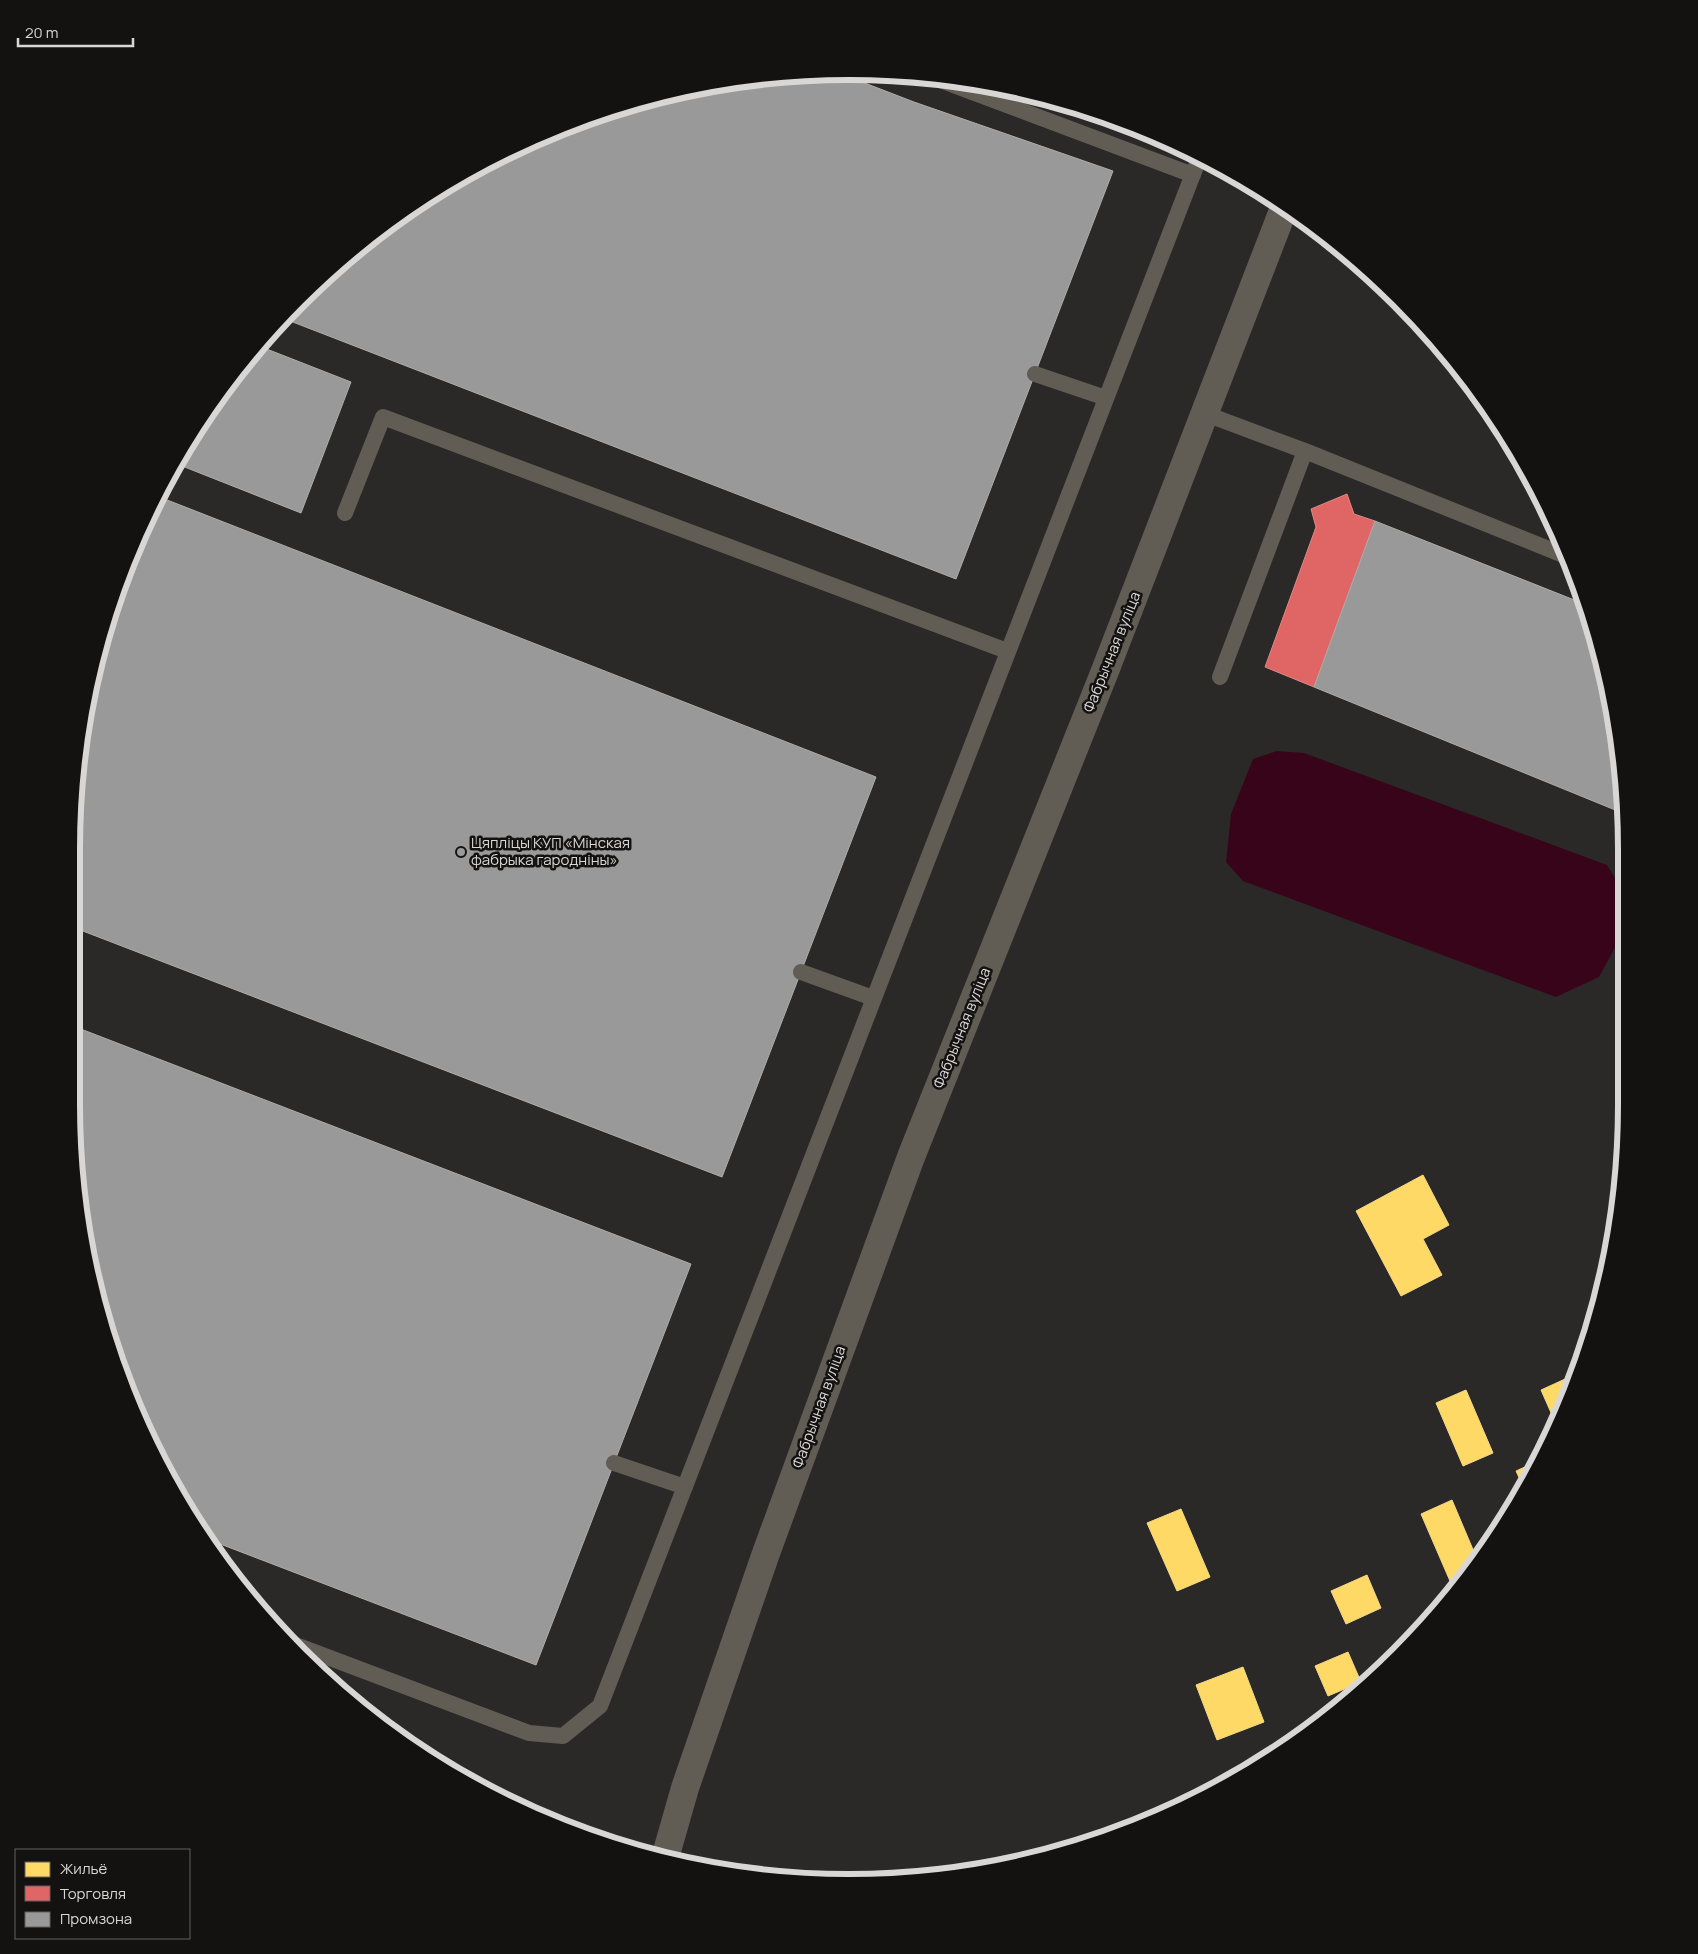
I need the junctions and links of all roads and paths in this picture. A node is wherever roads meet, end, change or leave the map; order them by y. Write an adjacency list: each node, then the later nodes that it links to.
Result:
1 (966, 90): 3 (lane)
2 (1197, 163): 3 (lane)
3 (1193, 175): 6 (lane)
4 (1282, 214): 7 (street, Фабрычная вуліца)
5 (1035, 374): 6 (lane)
6 (1106, 398): 11 (lane)
7 (1206, 414): 8 (lane); 18 (street, Фабрычная вуліца)
8 (1305, 451): 10 (lane); 12 (lane)
9 (345, 513): 11 (lane)
10 (1558, 553)
11 (1007, 651): 14 (lane)
12 (1220, 678)
13 (800, 972): 14 (lane)
14 (873, 998): 16 (lane)
15 (614, 1463): 16 (lane)
16 (685, 1487): 17 (lane)
17 (304, 1648)
18 (667, 1852)

